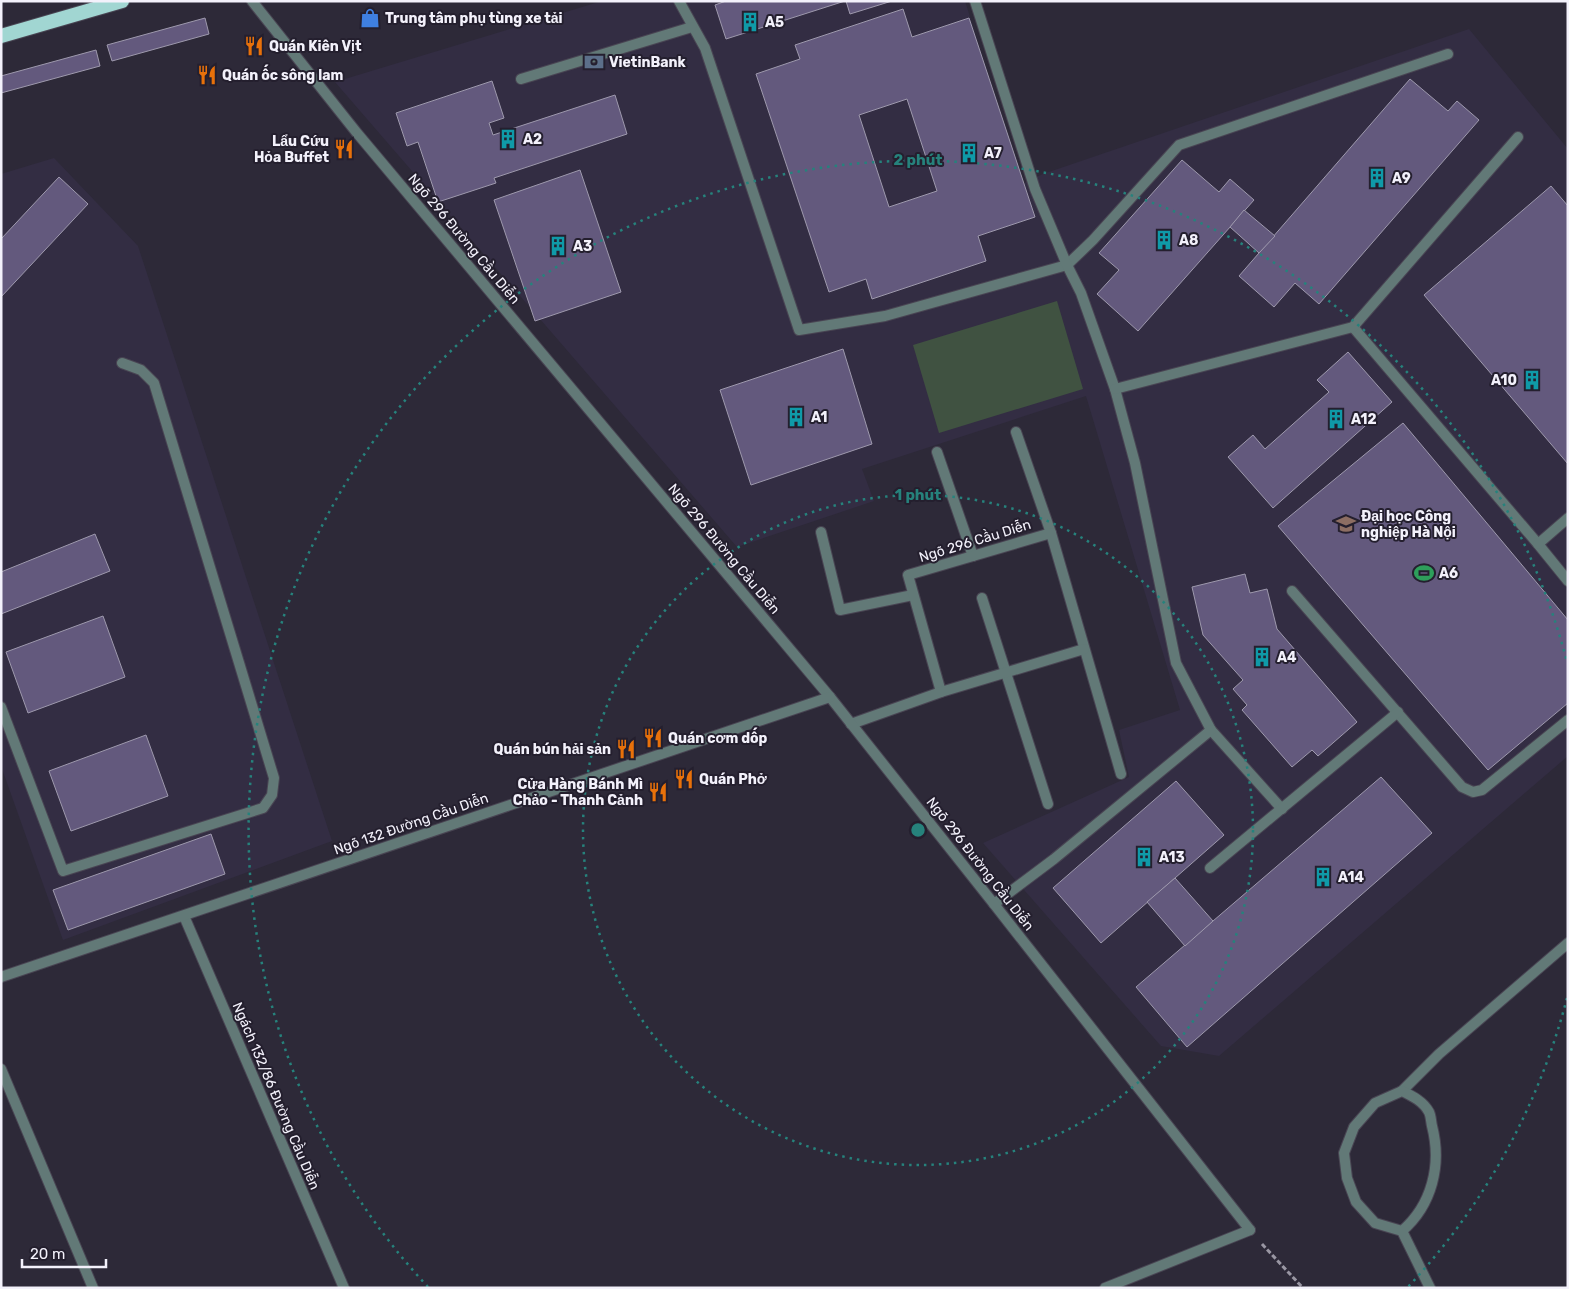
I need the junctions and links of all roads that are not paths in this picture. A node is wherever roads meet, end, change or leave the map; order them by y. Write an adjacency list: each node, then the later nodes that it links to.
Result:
1 (122, 1): 5 (highway)
2 (252, 1): 29 (street, Ngõ 296 Đường Cầu Diễn)
3 (679, 1): 6 (street)
4 (975, 1): 11 (street)
5 (101, 4): 7 (highway)
6 (692, 27): 9 (street); 11 (street)
7 (1, 36)
8 (1448, 54): 11 (street)
9 (521, 79)
10 (1518, 137): 12 (street)
11 (1067, 265): 14 (street)
12 (1353, 327): 14 (street); 20 (street)
13 (122, 364): 30 (street)
14 (1115, 389): 34 (street)
15 (1016, 432): 19 (street)
16 (937, 452): 21 (street)
17 (1568, 518): 20 (street)
18 (821, 532): 24 (street)
19 (1050, 533): 21 (street, Ngõ 296 Cầu Diễn); 26 (street, Ngõ 296 Cầu Diễn)
20 (1538, 544): 22 (street)
21 (973, 556): 24 (street, Ngõ 296 Cầu Diễn)
22 (1568, 581)
23 (1292, 591): 31 (street)
24 (913, 595): 28 (street, Ngõ 296 Cầu Diễn)
25 (982, 598): 27 (street)
26 (1084, 649): 27 (street); 35 (street, Ngõ 296 Cầu Diễn)
27 (1006, 673): 28 (street); 36 (street)
28 (941, 692): 33 (street)
29 (830, 696): 33 (street, Ngõ 296 Đường Cầu Diễn); 40 (street, Ngõ 132 Đường Cầu Diễn)
30 (1, 706)
31 (1398, 712): 32 (street); 37 (street)
32 (1568, 720)
33 (851, 724): 39 (street, Ngõ 296 Đường Cầu Diễn)
34 (1211, 730): 37 (street); 39 (street)
35 (1121, 774)
36 (1048, 804)
37 (1282, 809): 38 (street)
38 (1210, 868)
39 (994, 904): 48 (street, Ngõ 296 Đường Cầu Diễn)
40 (184, 916): 42 (street, Ngõ 132 Đường Cầu Diễn); 47 (street, Ngách 132/86 Đường Cầu Diễn)
41 (1568, 943): 44 (street)
42 (1, 977)
43 (1, 1069): 46 (street)
44 (1402, 1091): 45 (street); 45 (street)
45 (1402, 1231): 49 (street)
46 (92, 1288)
47 (344, 1288)
48 (1105, 1288)
49 (1430, 1288)

